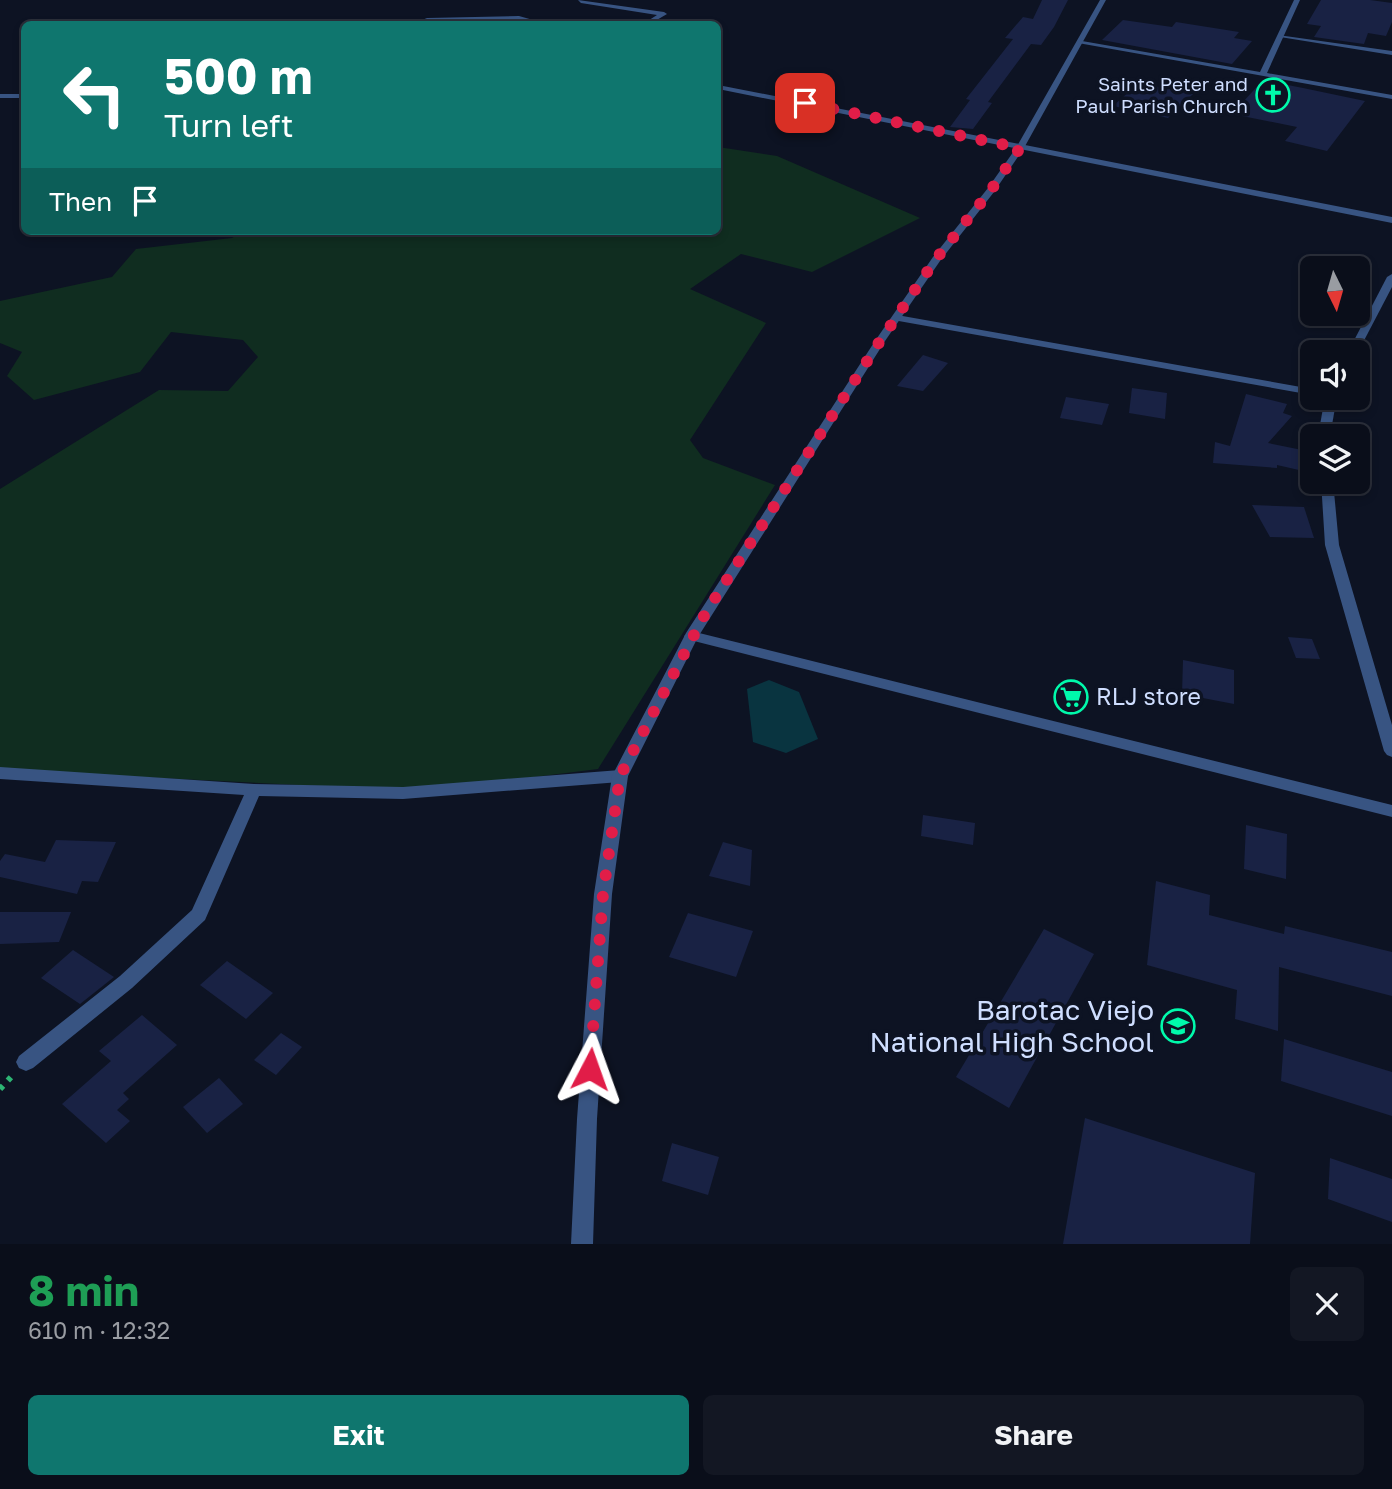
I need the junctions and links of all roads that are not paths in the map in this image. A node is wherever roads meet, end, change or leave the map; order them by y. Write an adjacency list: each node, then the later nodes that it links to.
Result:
1 (1103, 0): 8 (street)
2 (1297, 0): 7 (street)
3 (581, 1): 6 (street)
4 (424, 21): 5 (street)
5 (532, 21)
6 (651, 21)
7 (1280, 36): 9 (lane); 10 (street)
8 (1082, 43): 10 (street); 15 (street)
9 (1392, 53)
10 (1263, 73): 14 (street)
11 (721, 87): 15 (street)
12 (0, 96): 13 (street)
13 (21, 96)
14 (1392, 97)
15 (1020, 148): 16 (street); 18 (street)
16 (1392, 219)
17 (1392, 276): 19 (street)
18 (897, 318): 20 (street); 22 (street)
19 (1359, 340)
20 (1300, 390)
21 (1328, 494): 23 (street)
22 (691, 636): 25 (street); 27 (street)
23 (1392, 751)
24 (0, 773): 26 (street)
25 (620, 776): 26 (street); 29 (street)
26 (254, 790): 28 (street)
27 (1392, 811)
28 (26, 1062)
29 (582, 1244)

